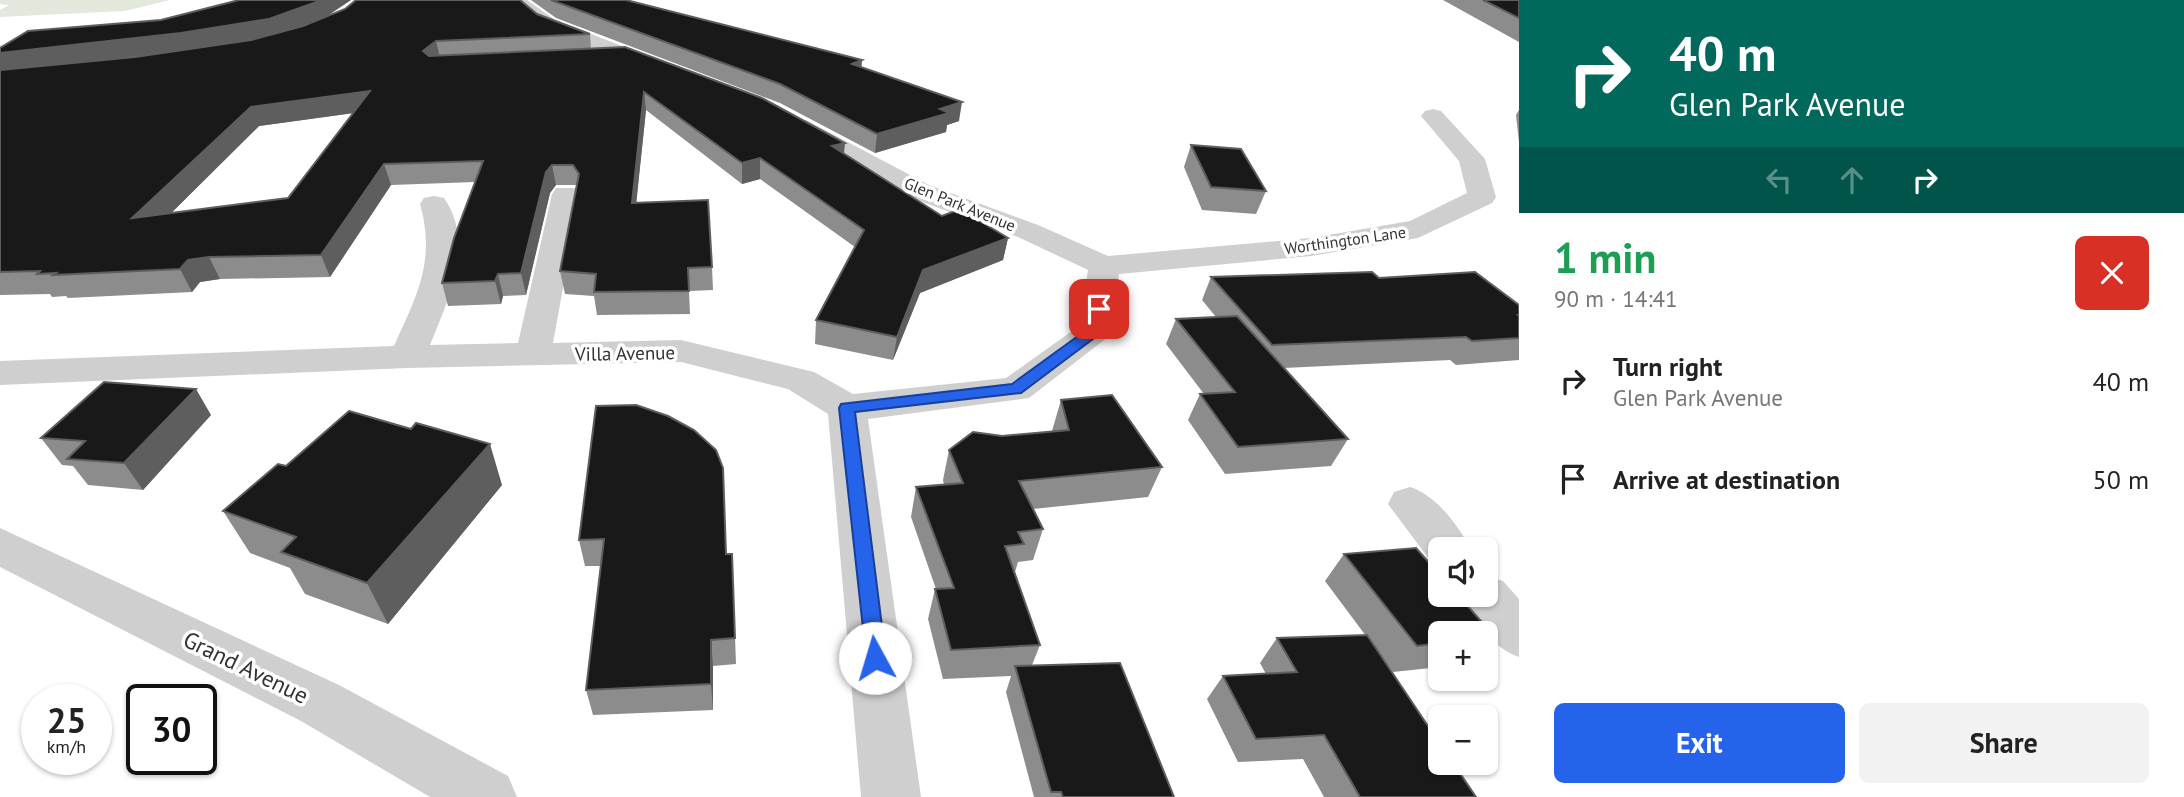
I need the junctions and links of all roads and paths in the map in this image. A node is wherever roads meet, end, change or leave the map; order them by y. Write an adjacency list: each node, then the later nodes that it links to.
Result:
1 (516, 0): 2 (street)
2 (631, 57): 3 (street); 4 (street)
3 (576, 60)
4 (682, 76)
5 (1433, 116): 9 (street, Worthington Lane)
6 (783, 117): 9 (street, Glen Park Avenue)
7 (566, 194): 10 (street)
8 (433, 204): 11 (street)
9 (1104, 266): 13 (street)
10 (533, 355): 11 (street, Villa Avenue); 13 (street, Villa Avenue)
11 (407, 357): 12 (street, Villa Avenue)
12 (0, 373)
13 (847, 408): 20 (street)
14 (1410, 504): 15 (street)
15 (1437, 537)
16 (0, 546): 19 (street, Grand Avenue)
17 (1496, 607): 18 (street)
18 (1519, 635)
19 (487, 797)
20 (891, 797)

